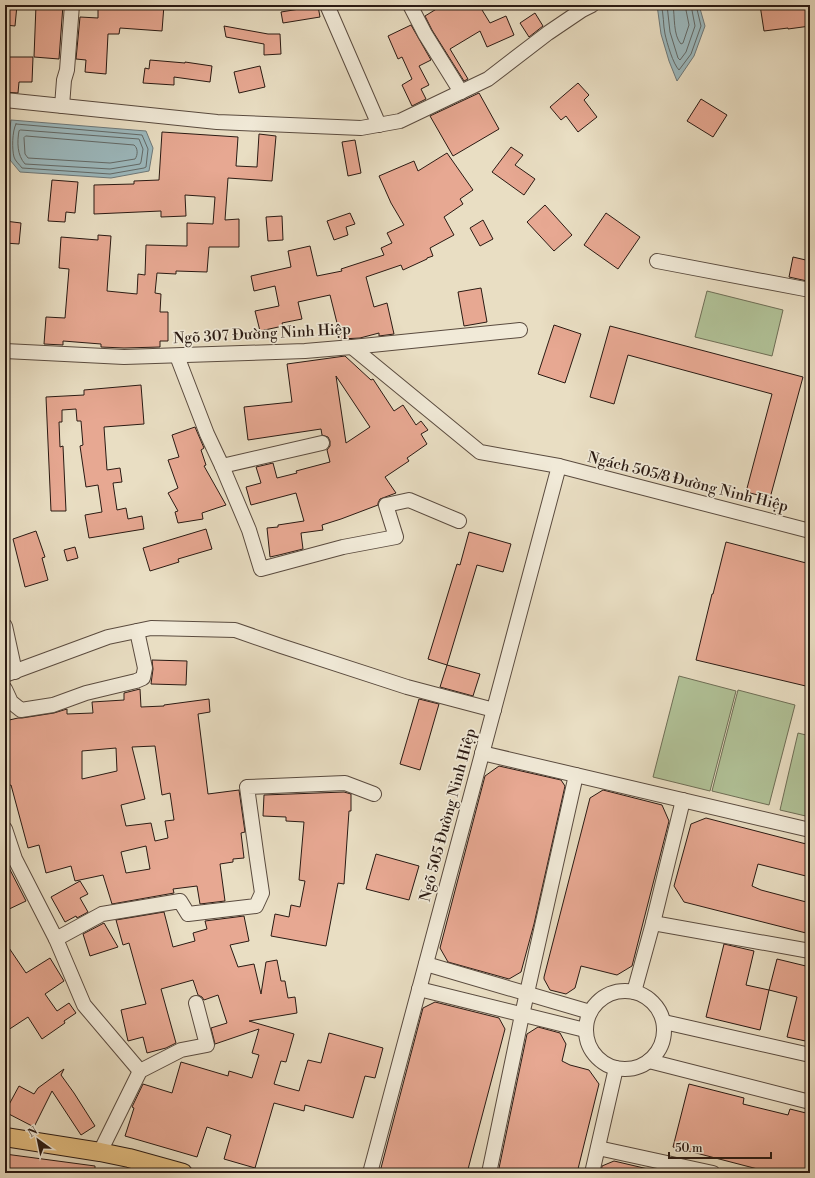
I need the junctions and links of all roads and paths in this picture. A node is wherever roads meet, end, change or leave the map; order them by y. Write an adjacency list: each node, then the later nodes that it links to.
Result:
1 (72, 5): 7 (street)
2 (327, 5): 8 (street)
3 (410, 5): 5 (street)
4 (592, 5): 5 (street)
5 (461, 92): 8 (street)
6 (5, 100): 7 (street)
7 (62, 106): 8 (street)
8 (379, 125)
9 (657, 261): 10 (street)
10 (810, 290)
11 (520, 330): 12 (street, Ngõ 307 Đường Ninh Hiệp)
12 (352, 348): 14 (street, Ngõ 307 Đường Ninh Hiệp); 17 (street, Ngách 505/8 Đường Ninh Hiệp)
13 (5, 351): 14 (street, Ngõ 307 Đường Ninh Hiệp)
14 (177, 356): 16 (street)
15 (322, 443): 16 (street)
16 (222, 466): 18 (street)
17 (558, 466): 19 (street, Ngách 505/8 Đường Ninh Hiệp); 24 (street, Ngõ 505 Đường Ninh Hiệp)
18 (459, 521)
19 (810, 531)
20 (5, 626): 22 (street)
21 (137, 631): 22 (street); 23 (street); 24 (street)
22 (10, 674)
23 (5, 689)
24 (494, 710): 25 (street, Ngõ 505 Đường Ninh Hiệp)
25 (482, 753): 26 (street); 34 (street, Ngõ 505 Đường Ninh Hiệp)
26 (576, 775): 28 (street); 37 (street)
27 (374, 794): 32 (street)
28 (684, 800): 30 (street); 31 (street)
29 (5, 829): 32 (street)
30 (810, 830)
31 (653, 923): 33 (street); 36 (street)
32 (56, 939): 46 (street)
33 (810, 951)
34 (426, 964): 35 (street, Ngõ 505 Đường Ninh Hiệp); 37 (street)
35 (419, 989): 40 (street); 52 (street, Ngõ 505 Đường Ninh Hiệp)
36 (634, 992): 39 (street); 41 (street)
37 (528, 995): 39 (street); 40 (street)
38 (196, 1003): 46 (street)
39 (590, 1012): 42 (street)
40 (522, 1015): 42 (street); 53 (street)
41 (664, 1022): 43 (street); 44 (street)
42 (586, 1030): 45 (street)
43 (810, 1055)
44 (649, 1061): 45 (street); 47 (street)
45 (616, 1068): 49 (street)
46 (140, 1071): 50 (street)
47 (810, 1102)
48 (5, 1137): 50 (main road)
49 (598, 1148): 54 (street); 55 (street)
50 (100, 1152): 51 (main road)
51 (183, 1173)
52 (370, 1173)
53 (489, 1173)
54 (592, 1173)
55 (713, 1173)

